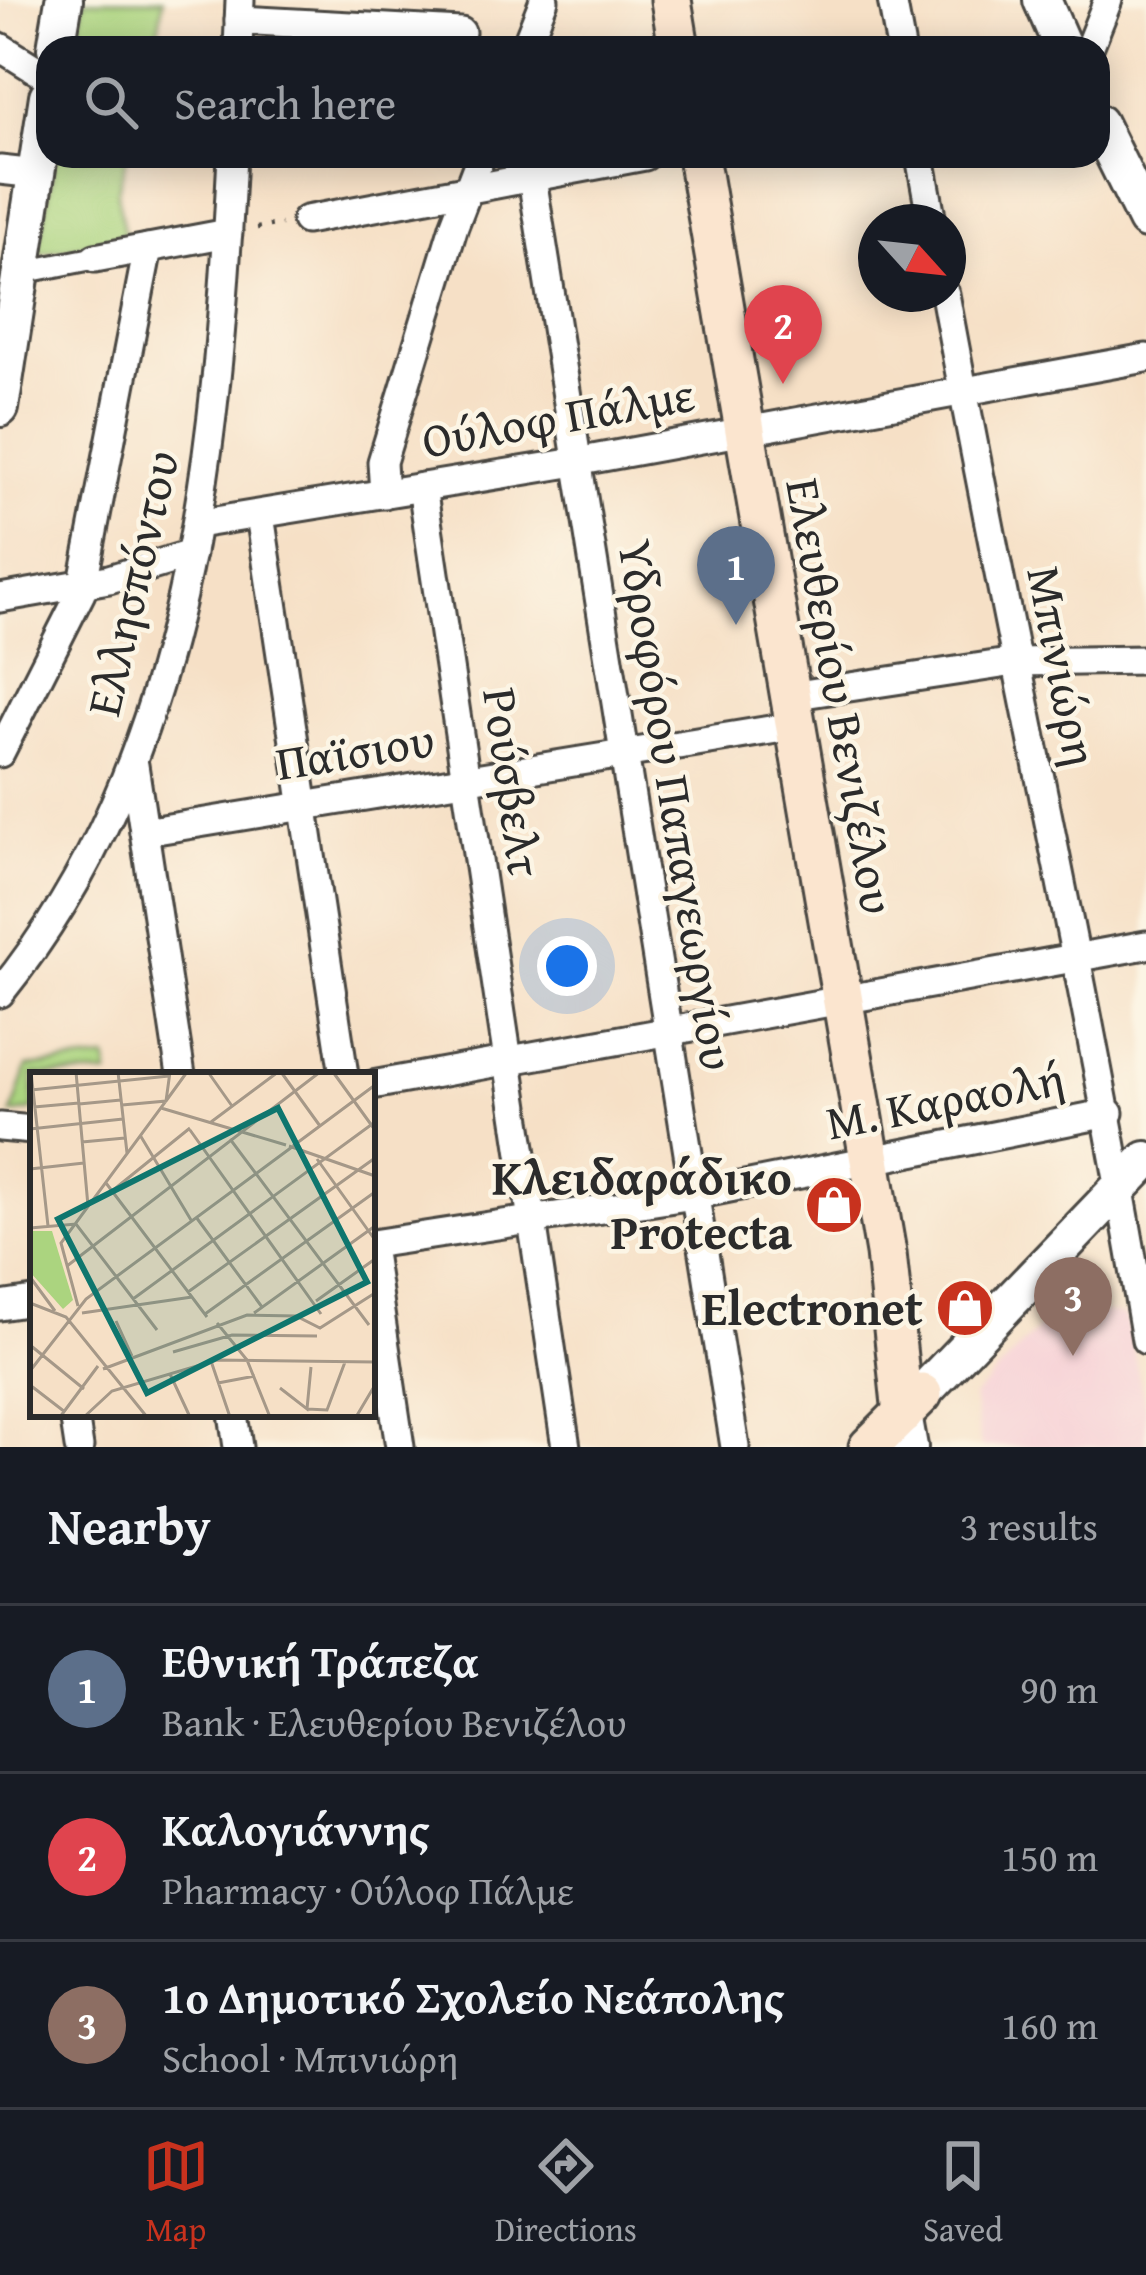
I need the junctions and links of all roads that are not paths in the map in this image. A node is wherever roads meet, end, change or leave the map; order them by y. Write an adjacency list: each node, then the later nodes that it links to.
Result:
1 (64, 0): 9 (street)
2 (544, 0): 10 (street)
3 (671, 0): 11 (main road)
4 (892, 0): 12 (street)
5 (1042, 0): 13 (street)
6 (1108, 0): 14 (street)
7 (239, 23): 8 (street)
8 (461, 32)
9 (58, 36)
10 (530, 36)
11 (678, 36)
12 (899, 36)
13 (1058, 36)
14 (1094, 36)
15 (0, 48): 16 (street)
16 (36, 70)
17 (1110, 145): 28 (street)
18 (38, 168): 25 (street)
19 (231, 168): 31 (street, Ελλησπόντου)
20 (477, 168): 27 (street)
21 (583, 168): 26 (street)
22 (700, 168): 39 (main road, Ελευθερίου Βενιζέλου)
23 (922, 168): 29 (street)
24 (0, 170): 25 (street)
25 (37, 174): 34 (street)
26 (532, 178): 27 (street); 40 (street, Υδροφόρου Παπαγεωργίου)
27 (468, 189): 30 (street); 42 (street)
28 (1141, 202)
29 (929, 204)
30 (306, 220)
31 (228, 233): 32 (street); 44 (street, Ελλησπόντου)
32 (148, 248): 33 (street); 46 (street)
33 (95, 258): 34 (street)
34 (23, 272): 38 (street)
35 (948, 312): 37 (street, Μπινιώρη)
36 (1146, 358): 37 (street, Ούλοφ Πάλμε)
37 (963, 391): 39 (street, Ούλοφ Πάλμε); 49 (street, Μπινιώρη)
38 (0, 408)
39 (745, 429): 40 (street, Ούλοφ Πάλμε); 50 (main road, Ελευθερίου Βενιζέλου)
40 (576, 462): 41 (street, Ούλοφ Πάλμε); 52 (street, Υδροφόρου Παπαγεωργίου)
41 (422, 488): 42 (street, Ούλοφ Πάλμε); 54 (street, Ρούσβελτ)
42 (384, 494): 43 (street, Ούλοφ Πάλμε)
43 (260, 515): 44 (street, Ούλοφ Πάλμε); 55 (street)
44 (197, 524): 45 (street, Ελλησπόντου)
45 (191, 554): 46 (street); 53 (street, Ελλησπόντου)
46 (83, 585): 47 (street); 51 (street)
47 (0, 598)
48 (1146, 660): 49 (street, Παϊσιου)
49 (1015, 662): 50 (street, Παϊσιου); 58 (street, Μπινιώρη)
50 (792, 711): 52 (street, Παϊσιου); 60 (main road, Ελευθερίου Βενιζέλου)
51 (0, 753)
52 (623, 753): 54 (street, Παϊσιου); 61 (street, Υδροφόρου Παπαγεωργίου)
53 (134, 764): 56 (street); 59 (street, Ελλησπόντου)
54 (468, 778): 55 (street, Παϊσιου); 62 (street, Ρούσβελτ)
55 (304, 804): 56 (street, Παϊσιου); 64 (street)
56 (144, 832): 63 (street)
57 (1146, 945): 58 (street)
58 (1077, 958): 60 (street); 66 (street, Μπινιώρη)
59 (0, 993)
60 (842, 1003): 61 (street); 70 (main road, Ελευθερίου Βενιζέλου)
61 (668, 1034): 62 (street); 72 (street, Υδροφόρου Παπαγεωργίου)
62 (508, 1062): 65 (street); 73 (street, Ρούσβελτ)
63 (182, 1072)
64 (344, 1072)
65 (375, 1084)
66 (1109, 1113): 70 (street, Μ. Καραολή); 71 (street, Μπινιώρη)
67 (0, 1126): 68 (street)
68 (30, 1132)
69 (1146, 1160): 71 (street)
70 (868, 1162): 72 (street, Μ. Καραολή); 79 (main road, Ελευθερίου Βενιζέλου)
71 (1120, 1186): 78 (street, Μπινιώρη); 79 (street)
72 (694, 1195): 73 (street, Μ. Καραολή); 86 (street, Υδροφόρου Παπαγεωργίου)
73 (530, 1221): 74 (street, Μ. Καραολή); 85 (street, Ρούσβελτ)
74 (375, 1244)
75 (375, 1279): 84 (street)
76 (30, 1301): 77 (street)
77 (0, 1306)
78 (1146, 1340)
79 (913, 1416): 87 (main road)
80 (74, 1417): 82 (street)
81 (233, 1417): 83 (street)
82 (79, 1447)
83 (238, 1447)
84 (400, 1447)
85 (566, 1447)
86 (735, 1447)
87 (869, 1447)

